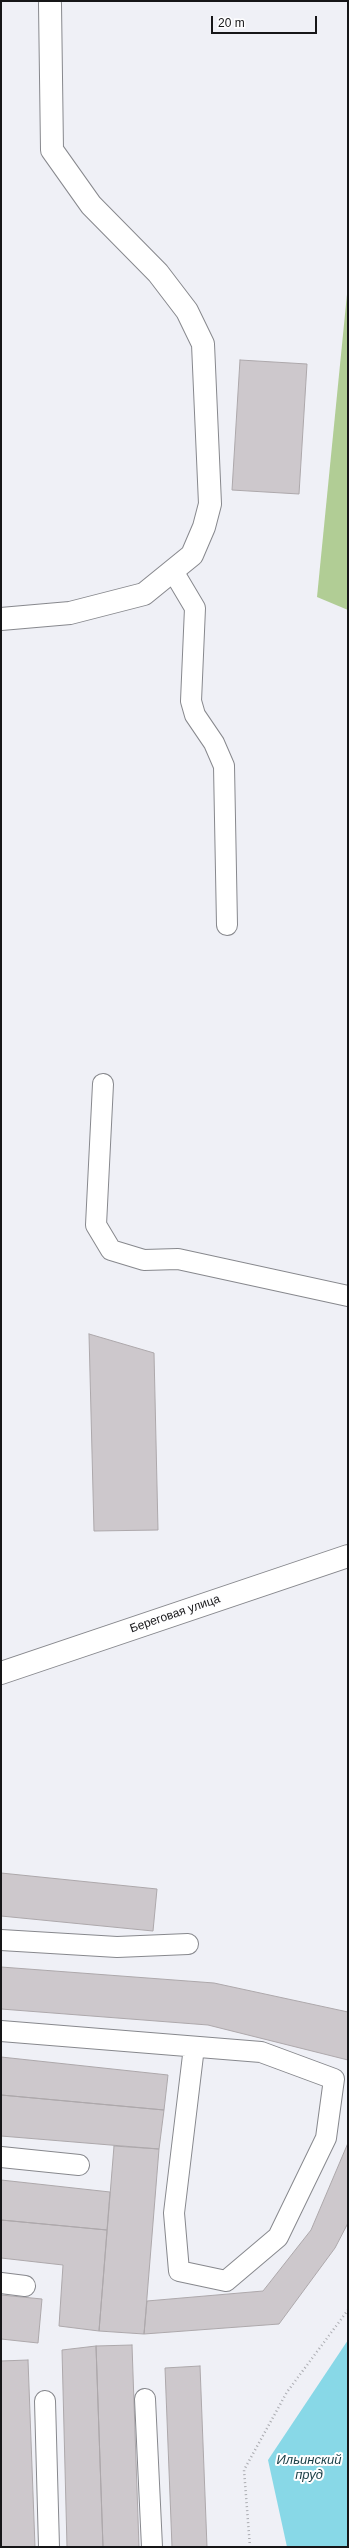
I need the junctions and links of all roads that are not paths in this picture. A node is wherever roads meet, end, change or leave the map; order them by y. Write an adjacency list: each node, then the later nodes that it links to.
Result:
1 (50, 4): 2 (street)
2 (173, 571): 3 (street); 4 (lane)
3 (1, 619)
4 (227, 925)
5 (103, 1084): 6 (lane)
6 (348, 1296)
7 (348, 1556): 8 (street, Береговая улица)
8 (1, 1673)
9 (1, 1940): 10 (lane)
10 (188, 1944)
11 (1, 2031): 12 (lane)
12 (194, 2047): 12 (lane)
13 (1, 2157): 14 (lane)
14 (79, 2165)
15 (1, 2283): 16 (lane)
16 (26, 2286)
17 (145, 2399): 20 (lane)
18 (45, 2401): 19 (lane)
19 (49, 2547)
20 (152, 2547)

